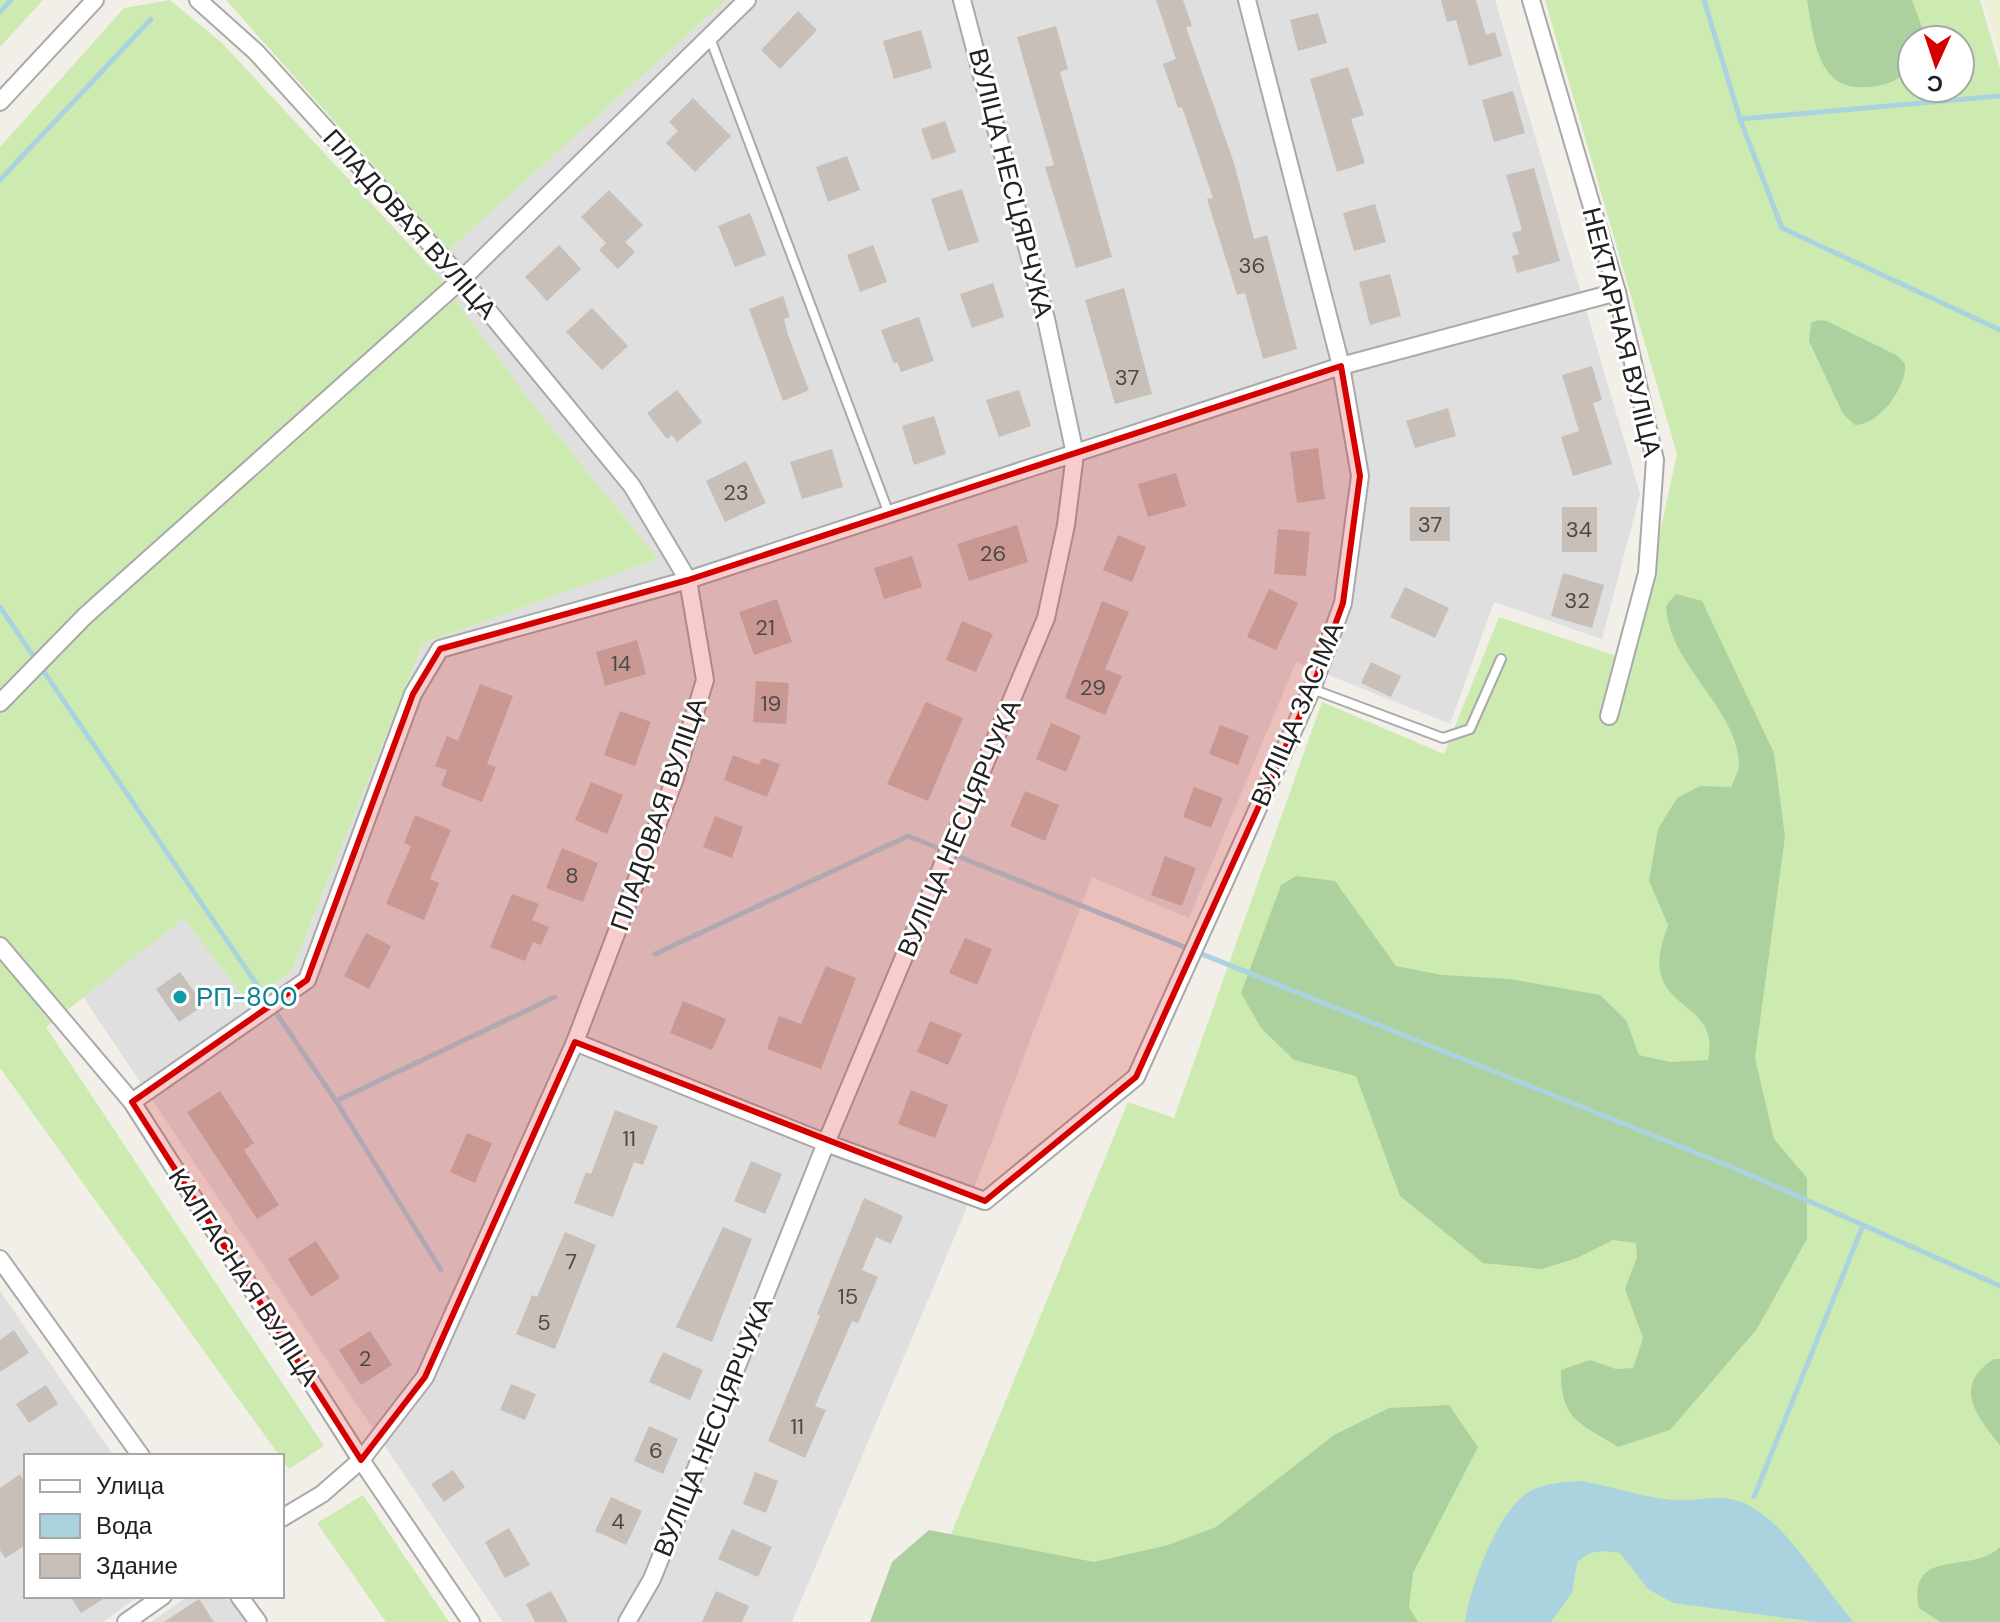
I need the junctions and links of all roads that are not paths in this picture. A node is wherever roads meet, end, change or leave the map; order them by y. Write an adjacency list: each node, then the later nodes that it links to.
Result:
1 (95, 0): 8 (street)
2 (198, 0): 9 (street, ПЛАДОВАЯ ВУЛІЦА)
3 (747, 0): 7 (street)
4 (962, 0): 12 (street, ВУЛІЦА НЕСЦЯРЧУКА)
5 (1247, 0): 11 (street, ВУЛІЦА ЗАСІМА)
6 (1531, 0): 10 (street, НЕКТАРНАЯ ВУЛІЦА)
7 (710, 38): 9 (street); 13 (lane)
8 (0, 102)
9 (462, 279): 14 (street, ПЛАДОВАЯ ВУЛІЦА); 17 (street)
10 (1617, 292): 11 (street); 18 (street, НЕКТАРНАЯ ВУЛІЦА)
11 (1341, 366): 12 (street); 16 (street, ВУЛІЦА ЗАСІМА)
12 (1075, 454): 13 (street); 22 (street, ВУЛІЦА НЕСЦЯРЧУКА)
13 (889, 514): 14 (street)
14 (688, 580): 20 (street, ПЛАДОВАЯ ВУЛІЦА); 21 (street)
15 (1501, 659): 16 (lane)
16 (1312, 689): 22 (street, ВУЛІЦА ЗАСІМА)
17 (0, 703)
18 (1609, 716)
19 (0, 946): 21 (street, КАЛГАСНАЯ ВУЛІЦА)
20 (575, 1042): 22 (street); 25 (street, ПЛАДОВАЯ ВУЛІЦА)
21 (132, 1102): 25 (street, КАЛГАСНАЯ ВУЛІЦА)
22 (826, 1143): 32 (street, ВУЛІЦА НЕСЦЯРЧУКА)
23 (0, 1259): 24 (street)
24 (140, 1454)
25 (361, 1460): 26 (street, ПЛАДОВАЯ ВУЛІЦА); 31 (street, КАЛГАСНАЯ ВУЛІЦА)
26 (284, 1517)
27 (160, 1598): 29 (street)
28 (240, 1598): 30 (street)
29 (126, 1622)
30 (258, 1622)
31 (471, 1622)
32 (627, 1622)

